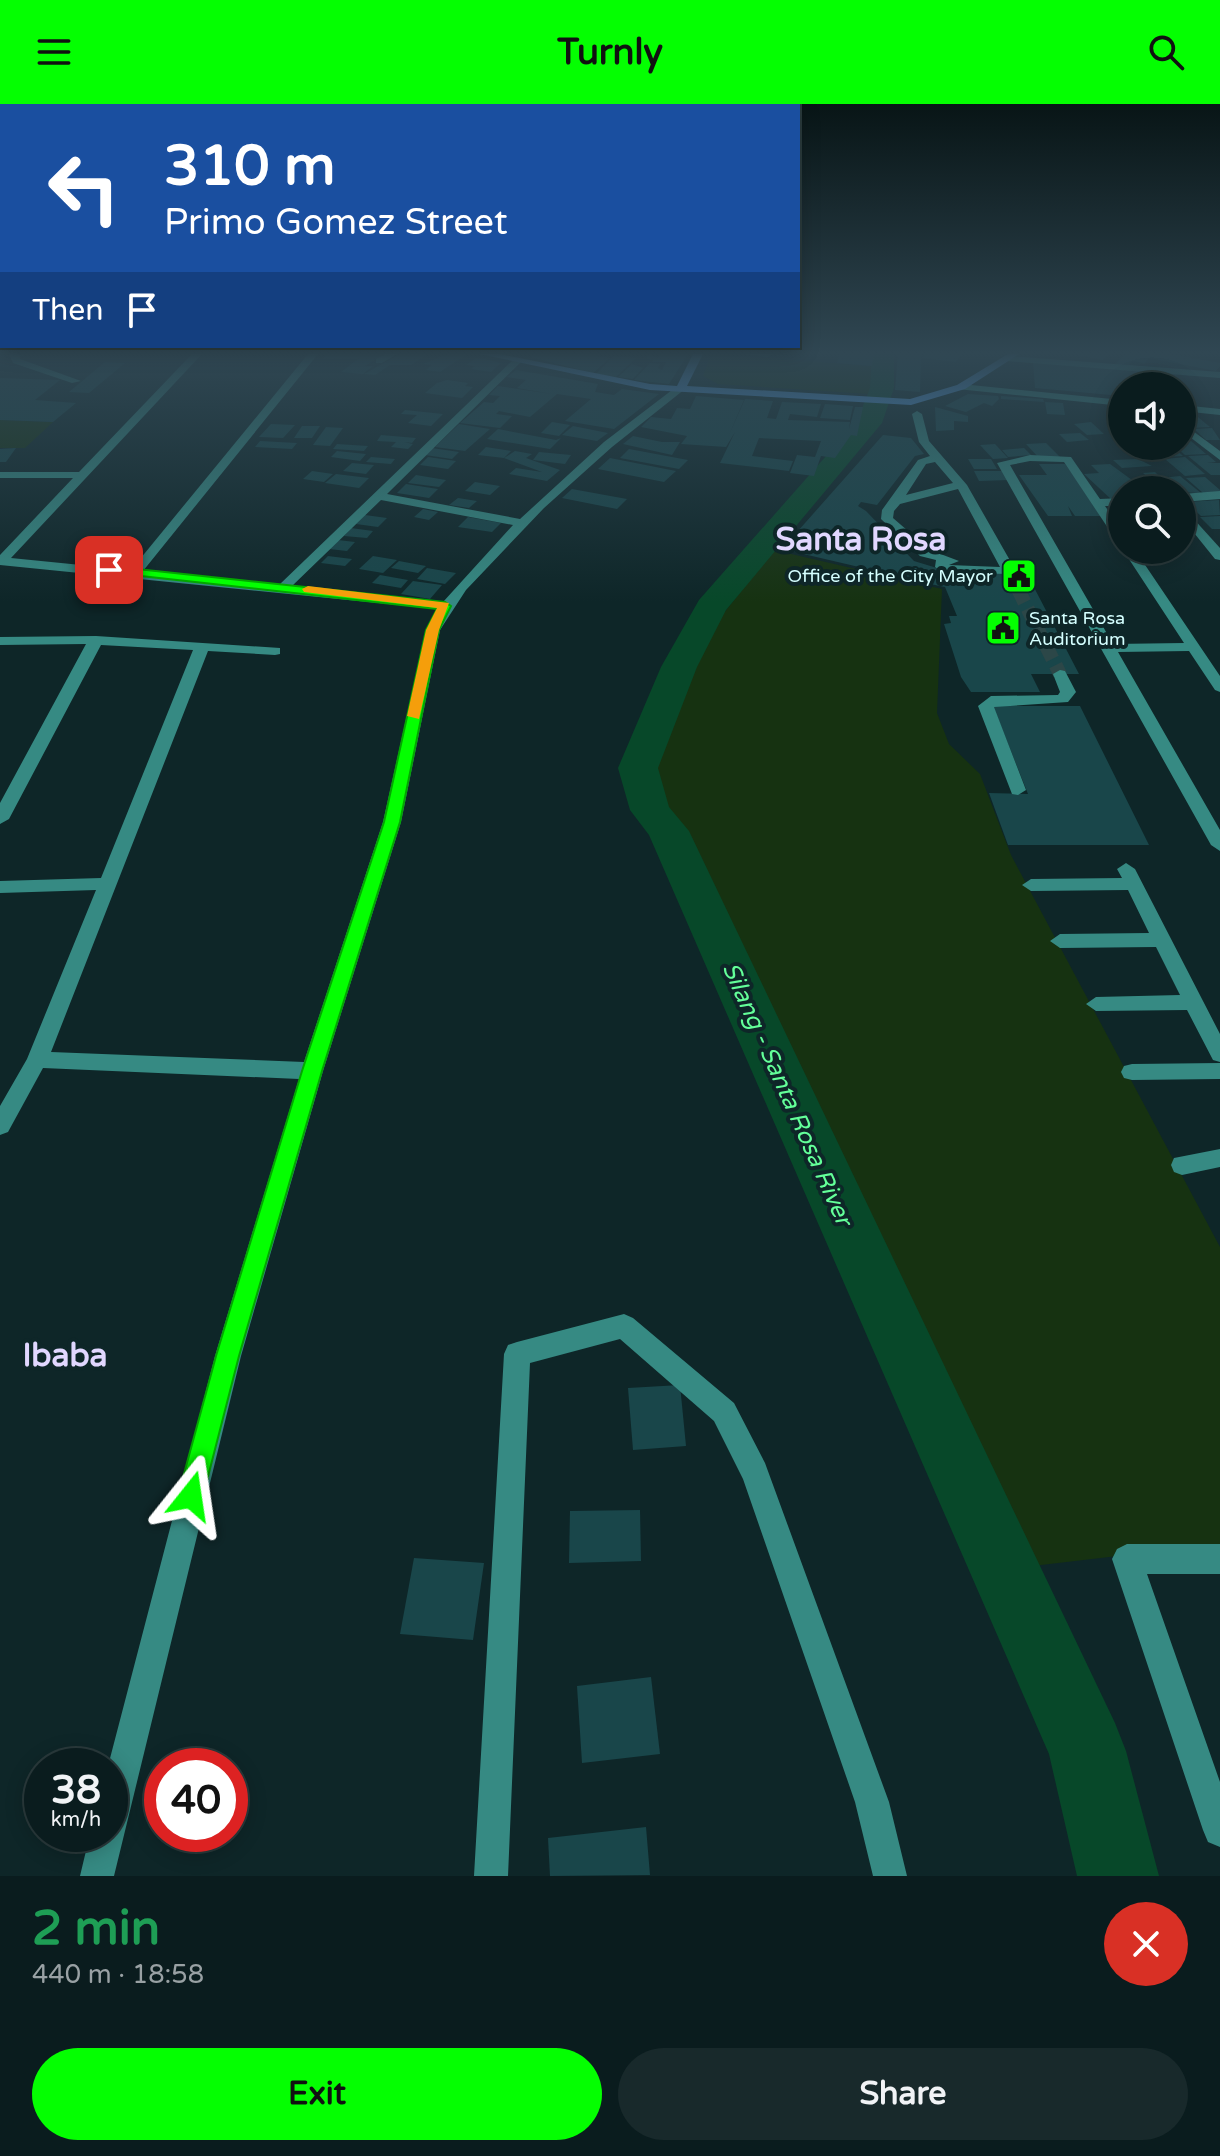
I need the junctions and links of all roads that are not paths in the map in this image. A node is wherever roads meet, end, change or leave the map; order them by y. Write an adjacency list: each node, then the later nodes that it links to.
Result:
1 (116, 437): 10 (street)
2 (246, 437): 24 (street)
3 (437, 437): 12 (street)
4 (621, 437): 19 (street)
5 (922, 437): 8 (street)
6 (1196, 437): 7 (street)
7 (1220, 457)
8 (937, 458): 11 (street); 15 (street)
9 (0, 475): 10 (street)
10 (79, 475): 22 (street)
11 (961, 485): 15 (street); 15 (street)
12 (376, 495): 19 (street); 25 (street)
13 (1220, 495): 14 (street)
14 (1196, 497)
15 (896, 501)
16 (1097, 503): 17 (street); 18 (street); 31 (street)
17 (1108, 503)
18 (1108, 519)
19 (522, 523): 26 (street)
20 (1196, 527): 21 (street)
21 (1220, 556)
22 (1, 561): 24 (street)
23 (1138, 564): 30 (street)
24 (136, 572): 25 (street)
25 (284, 587): 26 (street)
26 (445, 606): 47 (street)
27 (96, 640): 28 (street); 29 (street); 36 (street)
28 (0, 641)
29 (202, 647): 32 (street); 38 (street)
30 (1194, 647): 31 (street); 34 (street)
31 (1107, 648): 37 (street)
32 (275, 651)
33 (1060, 674): 35 (street)
34 (1220, 687)
35 (1018, 790)
36 (0, 819)
37 (1220, 845)
38 (108, 884): 40 (street); 46 (street)
39 (1031, 885): 41 (street)
40 (0, 887)
41 (1162, 940): 42 (street); 43 (street)
42 (1060, 941)
43 (1194, 1002): 44 (street); 45 (street)
44 (1096, 1004)
45 (1220, 1054)
46 (37, 1060): 47 (street); 50 (street)
47 (312, 1071): 54 (street)
48 (1220, 1071): 49 (street)
49 (1132, 1072)
50 (0, 1126)
51 (1220, 1158): 52 (street)
52 (1182, 1165)
53 (1220, 1559): 55 (street)
54 (128, 1750)
55 (1220, 1830)
56 (103, 1852): 57 (street)
57 (97, 1876)
58 (491, 1876): 59 (street)
59 (890, 1876)

